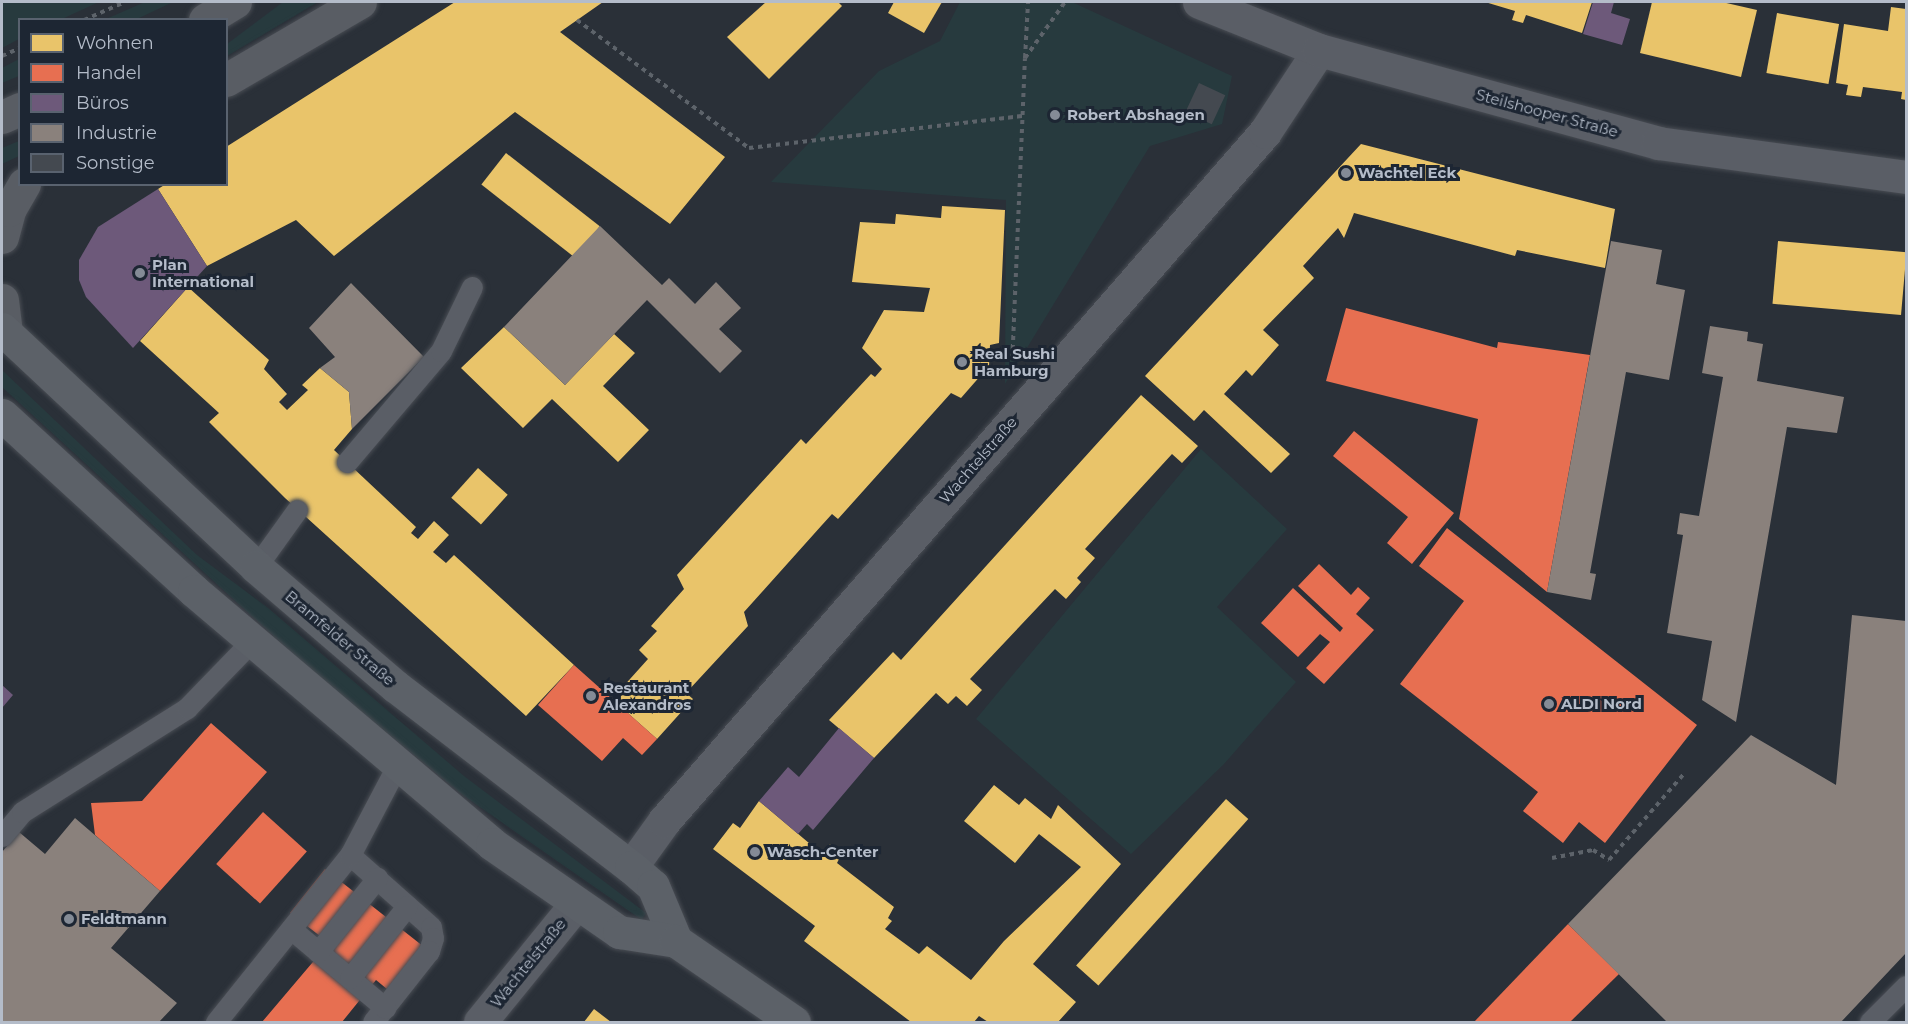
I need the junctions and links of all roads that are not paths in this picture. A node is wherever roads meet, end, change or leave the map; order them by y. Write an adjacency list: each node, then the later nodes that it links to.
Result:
1 (235, 2): 4 (main road)
2 (360, 2): 6 (main road)
3 (1199, 2): 5 (street, Steilshooper Straße)
4 (207, 18)
5 (1319, 50): 9 (street, Steilshooper Straße); 25 (street, Wachtelstraße)
6 (228, 79)
7 (18, 110): 8 (main road)
8 (2, 117)
9 (1906, 177)
10 (18, 181): 11 (main road)
11 (2, 186)
12 (23, 186): 13 (main road)
13 (2, 237)
14 (472, 288): 18 (lane)
15 (2, 300): 16 (main road)
16 (4, 332): 20 (main road, Bramfelder Straße)
17 (2, 415): 21 (main road)
18 (347, 462)
19 (297, 510): 20 (lane)
20 (256, 567): 25 (main road, Bramfelder Straße)
21 (252, 641): 22 (main road); 23 (lane)
22 (397, 766): 24 (lane); 27 (main road)
23 (2, 836)
24 (350, 855): 26 (lane); 29 (lane)
25 (631, 867): 30 (main road, Bramfelder Straße)
26 (376, 878): 28 (lane); 31 (lane)
27 (576, 904): 30 (main road); 36 (street, Wachtelstraße)
28 (407, 906): 32 (lane); 34 (lane)
29 (291, 929): 31 (lane); 35 (lane)
30 (676, 941): 37 (main road)
31 (318, 952): 32 (lane)
32 (350, 978): 34 (lane)
33 (1906, 986): 38 (lane)
34 (379, 1015)
35 (216, 1023)
36 (480, 1023)
37 (794, 1023)
38 (1870, 1023)

